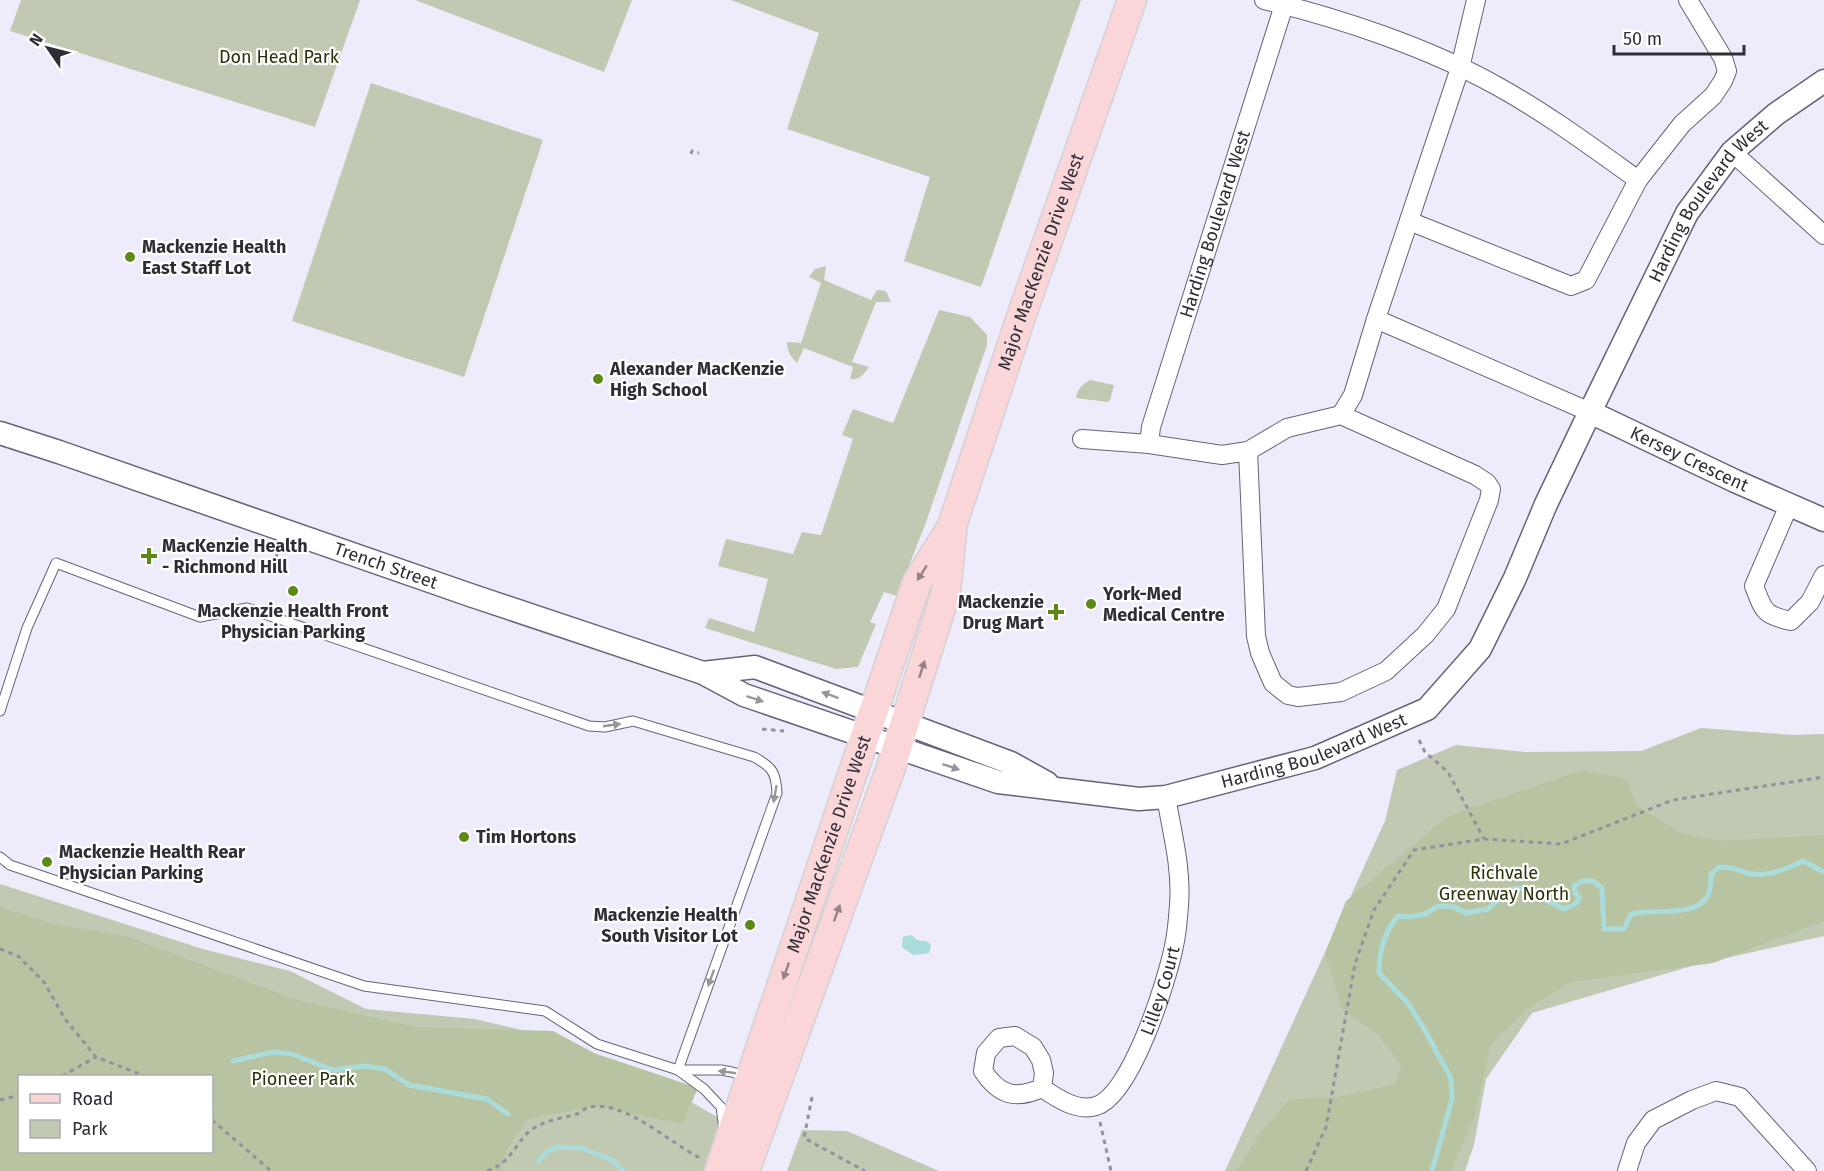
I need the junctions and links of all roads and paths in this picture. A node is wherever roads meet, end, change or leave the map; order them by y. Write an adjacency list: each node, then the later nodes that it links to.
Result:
1 (1132, 0): 23 (main road, Major MacKenzie Drive West)
2 (1264, 0): 5 (street)
3 (1476, 0): 6 (street)
4 (1688, 0): 11 (street)
5 (1284, 5): 6 (street); 19 (street, Harding Boulevard West)
6 (1460, 68): 11 (street); 12 (street)
7 (1824, 81): 8 (street, Harding Boulevard West)
8 (1732, 152): 13 (street); 15 (street, Harding Boulevard West)
9 (699, 153): 10 (path)
10 (691, 154)
11 (1638, 180): 12 (street)
12 (1408, 221): 14 (street)
13 (1824, 235)
14 (1376, 319): 15 (street); 16 (street)
15 (1590, 412): 21 (street, Kersey Crescent); 35 (street, Harding Boulevard West)
16 (1341, 414): 20 (street); 20 (street)
17 (0, 433): 28 (street, Trench Street)
18 (1082, 439): 19 (street)
19 (1149, 444): 20 (street)
20 (1248, 451)
21 (1790, 505): 22 (street, Kersey Crescent); 26 (street)
22 (1824, 520)
23 (953, 523): 28 (main road, Major MacKenzie Drive West, one-way to 28); 31 (main road, Major MacKenzie Drive West, one-way to 23)
24 (278, 552): 25 (path)
25 (269, 575)
26 (1824, 575)
27 (0, 711): 40 (lane, one-way to 40)
28 (869, 723): 31 (street, Trench Street); 43 (main road, Major MacKenzie Drive West, one-way to 43)
29 (762, 729): 30 (path)
30 (789, 731)
31 (900, 736): 34 (street, Trench Street); 43 (main road, Major MacKenzie Drive West, one-way to 31)
32 (1419, 740): 36 (path)
33 (1824, 777): 36 (path)
34 (1059, 789): 35 (street, Harding Boulevard West)
35 (1166, 797): 48 (street, Lilley Court)
36 (1484, 839): 56 (path)
37 (0, 857): 40 (lane)
38 (0, 949): 39 (path)
39 (96, 1057): 41 (path); 42 (path)
40 (678, 1070): 43 (lane, one-way to 40); 50 (lane)
41 (65, 1075)
42 (140, 1075)
43 (762, 1082): 50 (main road, Major MacKenzie Drive West); 53 (main road, Major MacKenzie Drive West)
44 (1042, 1088): 48 (street)
45 (18, 1096): 47 (path)
46 (812, 1097): 54 (path)
47 (0, 1100)
48 (1097, 1106): 55 (path)
49 (213, 1121): 51 (path)
50 (717, 1159): 52 (path)
51 (271, 1171)
52 (487, 1171)
53 (745, 1171)
54 (865, 1171)
55 (1111, 1171)
56 (1306, 1171)
57 (1627, 1171): 58 (street)
58 (1807, 1171)

